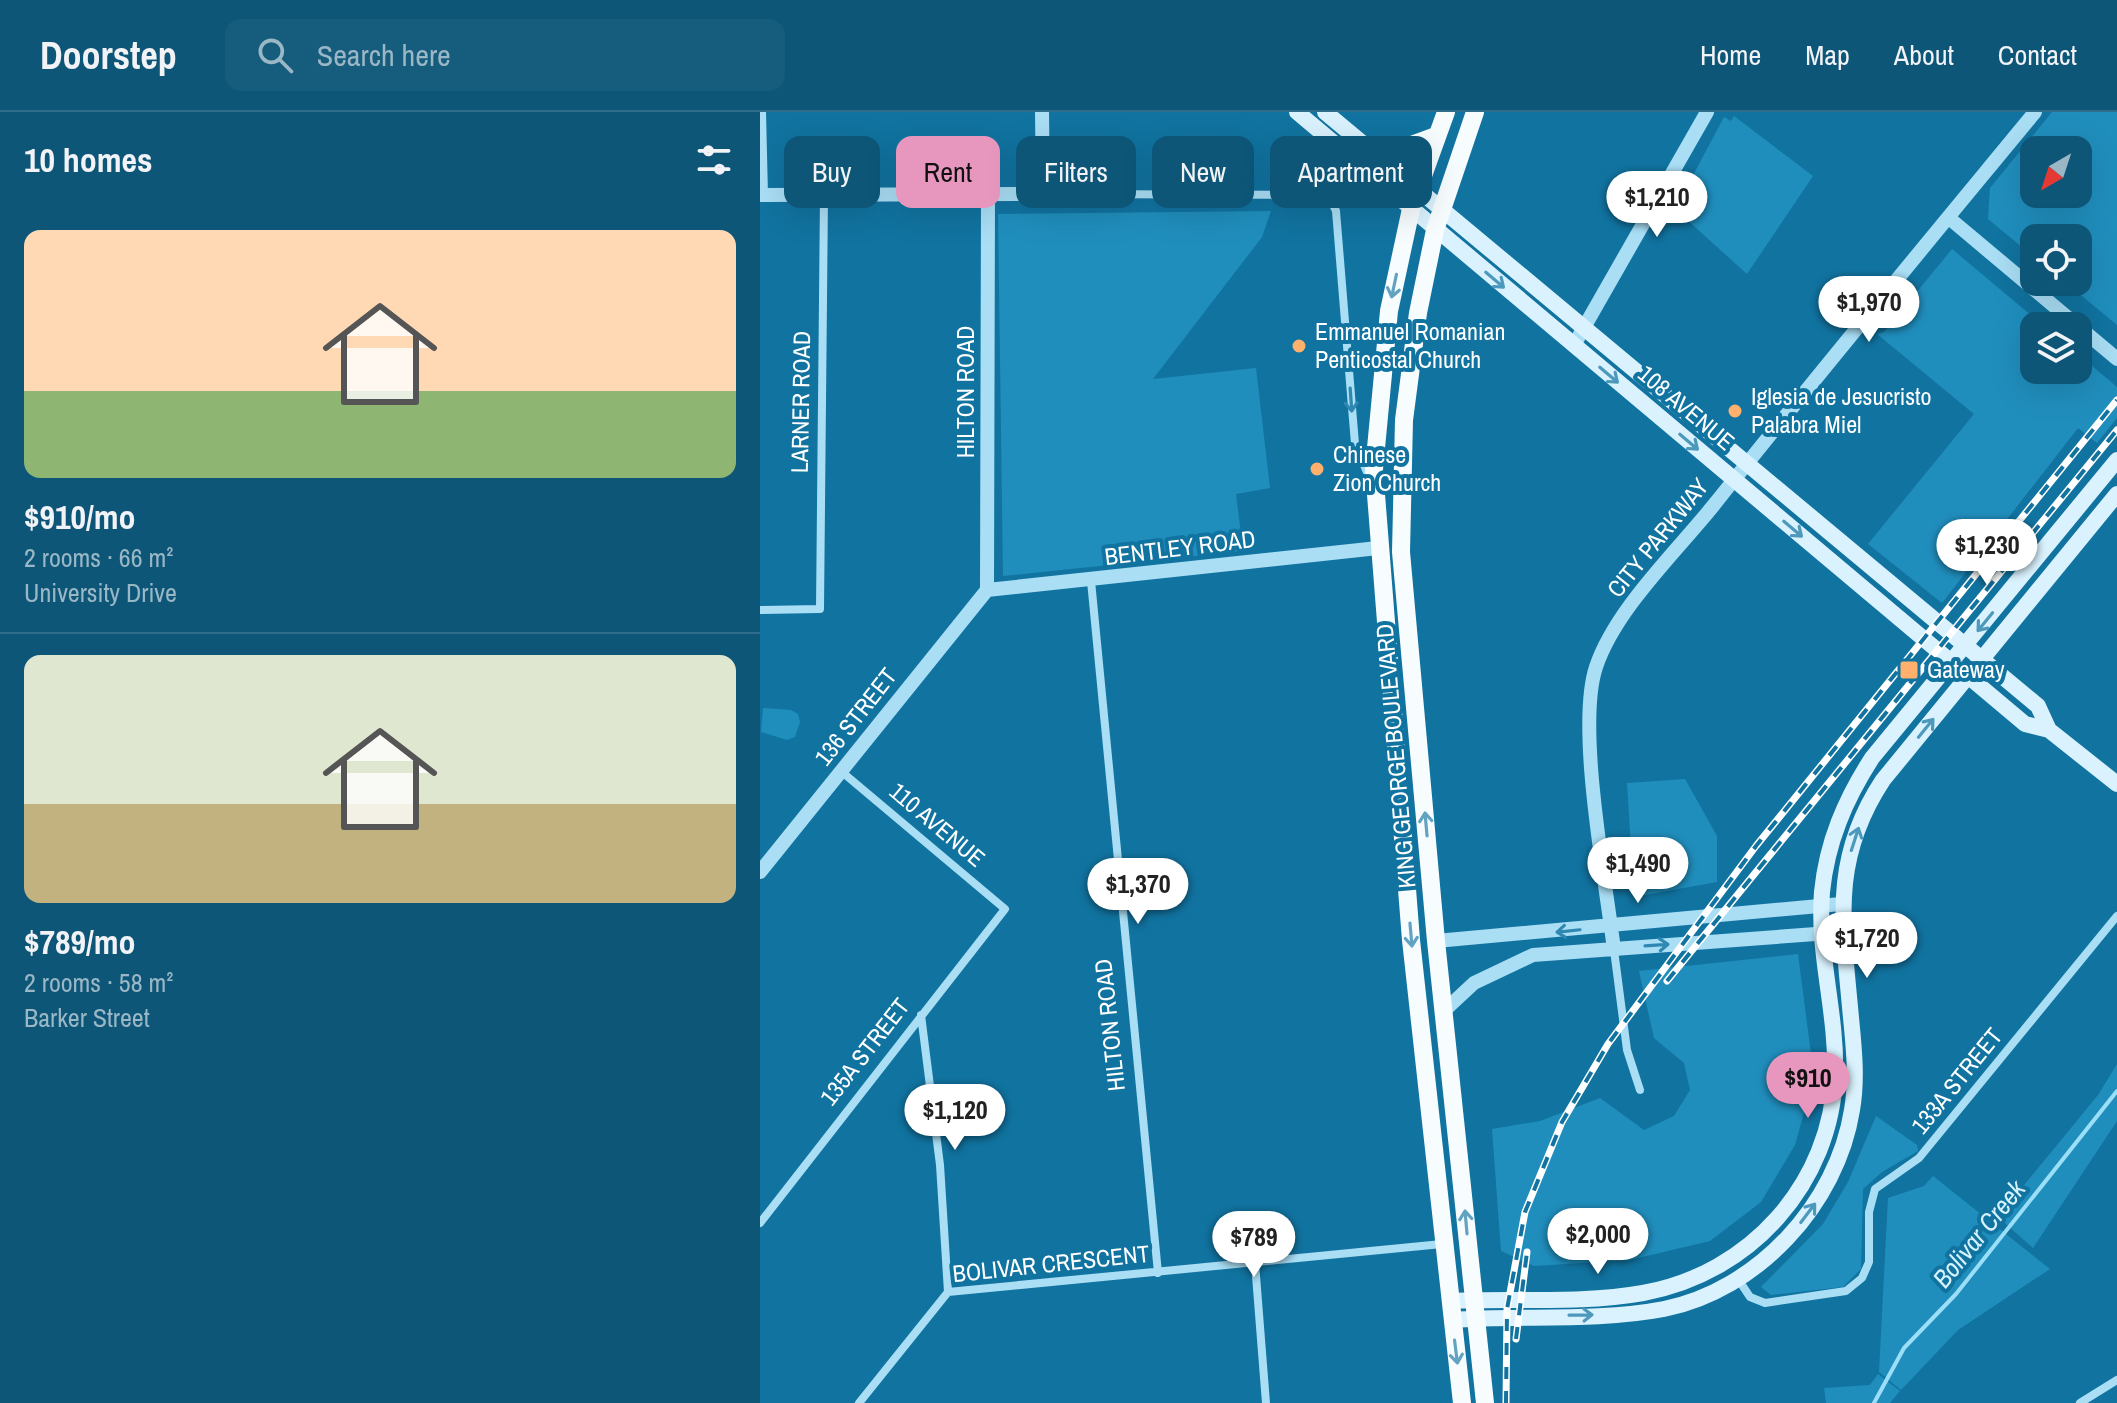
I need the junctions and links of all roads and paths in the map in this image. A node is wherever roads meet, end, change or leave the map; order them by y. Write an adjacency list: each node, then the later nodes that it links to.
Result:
1 (762, 112): 14 (street)
2 (1042, 112): 9 (street)
3 (1297, 112): 22 (main road, 108 AVENUE)
4 (1325, 112): 10 (main road, 108 AVENUE)
5 (1446, 112): 11 (main road, KING GEORGE BOULEVARD)
6 (1475, 112): 23 (main road, KING GEORGE BOULEVARD)
7 (1707, 112): 26 (street)
8 (2035, 112): 24 (street, CITY PARKWAY)
9 (1042, 136)
10 (1354, 136)
11 (1436, 136): 12 (main road); 13 (main road, KING GEORGE BOULEVARD)
12 (1432, 137)
13 (1432, 148)
14 (762, 195): 15 (street)
15 (784, 195)
16 (1136, 195): 17 (street)
17 (1270, 196)
18 (1432, 202): 23 (main road, 108 AVENUE)
19 (824, 208): 37 (street, LARNER ROAD)
20 (988, 208): 36 (street, HILTON ROAD)
21 (1335, 208): 32 (street, KING GEORGE BOULEVARD, one-way to 32)
22 (1411, 209): 25 (main road, 108 AVENUE); 32 (main road, KING GEORGE BOULEVARD, one-way to 32)
23 (1442, 211): 25 (main road, KING GEORGE BOULEVARD); 26 (main road, 108 AVENUE)
24 (1949, 218): 28 (street); 30 (street, CITY PARKWAY)
25 (1435, 230): 27 (main road, 108 AVENUE, one-way to 27); 53 (main road, KING GEORGE BOULEVARD, one-way to 25)
26 (1584, 329): 27 (street); 30 (main road, 108 AVENUE)
27 (1574, 345): 31 (main road, 108 AVENUE, one-way to 31)
28 (2117, 359)
29 (2117, 460): 38 (main road, one-way to 38)
30 (1746, 463): 31 (street, CITY PARKWAY); 38 (main road, 108 AVENUE)
31 (1733, 479): 40 (main road, 108 AVENUE, one-way to 40); 50 (street, CITY PARKWAY)
32 (1375, 491): 34 (main road, KING GEORGE BOULEVARD)
33 (2117, 494): 39 (main road)
34 (1378, 548): 35 (street, BENTLEY ROAD); 59 (main road, KING GEORGE BOULEVARD, one-way to 59)
35 (1091, 581): 36 (street, BENTLEY ROAD); 61 (street, HILTON ROAD)
36 (987, 590): 43 (street, 136 STREET)
37 (760, 610)
38 (1965, 645): 39 (main road, 108 AVENUE); 40 (main road)
39 (1982, 659): 41 (main road); 42 (main road, 108 AVENUE)
40 (1951, 662): 41 (main road, 108 AVENUE); 47 (main road)
41 (1968, 676): 42 (main road, 108 AVENUE); 46 (main road, one-way to 41)
42 (2049, 730): 44 (main road, 108 AVENUE)
43 (842, 772): 45 (street, 136 STREET); 48 (street, 110 AVENUE)
44 (2117, 784)
45 (760, 872)
46 (1841, 904): 47 (street); 51 (main road)
47 (1821, 906): 50 (street); 52 (main road)
48 (1005, 909): 56 (street, 135A STREET)
49 (2117, 916): 62 (street, 133A STREET)
50 (1611, 927): 53 (street, one-way to 53); 54 (street, CITY PARKWAY)
51 (1843, 932): 52 (street); 62 (main road, one-way to 51)
52 (1823, 933): 54 (street, one-way to 52); 64 (main road)
53 (1436, 941): 55 (main road, KING GEORGE BOULEVARD)
54 (1614, 950): 55 (street); 57 (street, CITY PARKWAY)
55 (1445, 1010): 64 (main road, KING GEORGE BOULEVARD, one-way to 55)
56 (921, 1015): 58 (street, 135A STREET); 63 (street)
57 (1640, 1090)
58 (760, 1223)
59 (1442, 1244): 60 (street, BOLIVAR CRESCENT); 65 (main road, KING GEORGE BOULEVARD)
60 (1255, 1263): 61 (street, BOLIVAR CRESCENT); 68 (street)
61 (1158, 1273): 63 (street, BOLIVAR CRESCENT)
62 (1738, 1279): 64 (main road, one-way to 62)
63 (948, 1292): 67 (street, BOLIVAR CRESCENT)
64 (1474, 1309): 65 (main road); 70 (main road, KING GEORGE BOULEVARD)
65 (1451, 1310): 69 (main road, KING GEORGE BOULEVARD, one-way to 69)
66 (2117, 1380): 71 (street)
67 (859, 1403)
68 (1266, 1403)
69 (1462, 1403)
70 (1485, 1403)
71 (2080, 1403)

